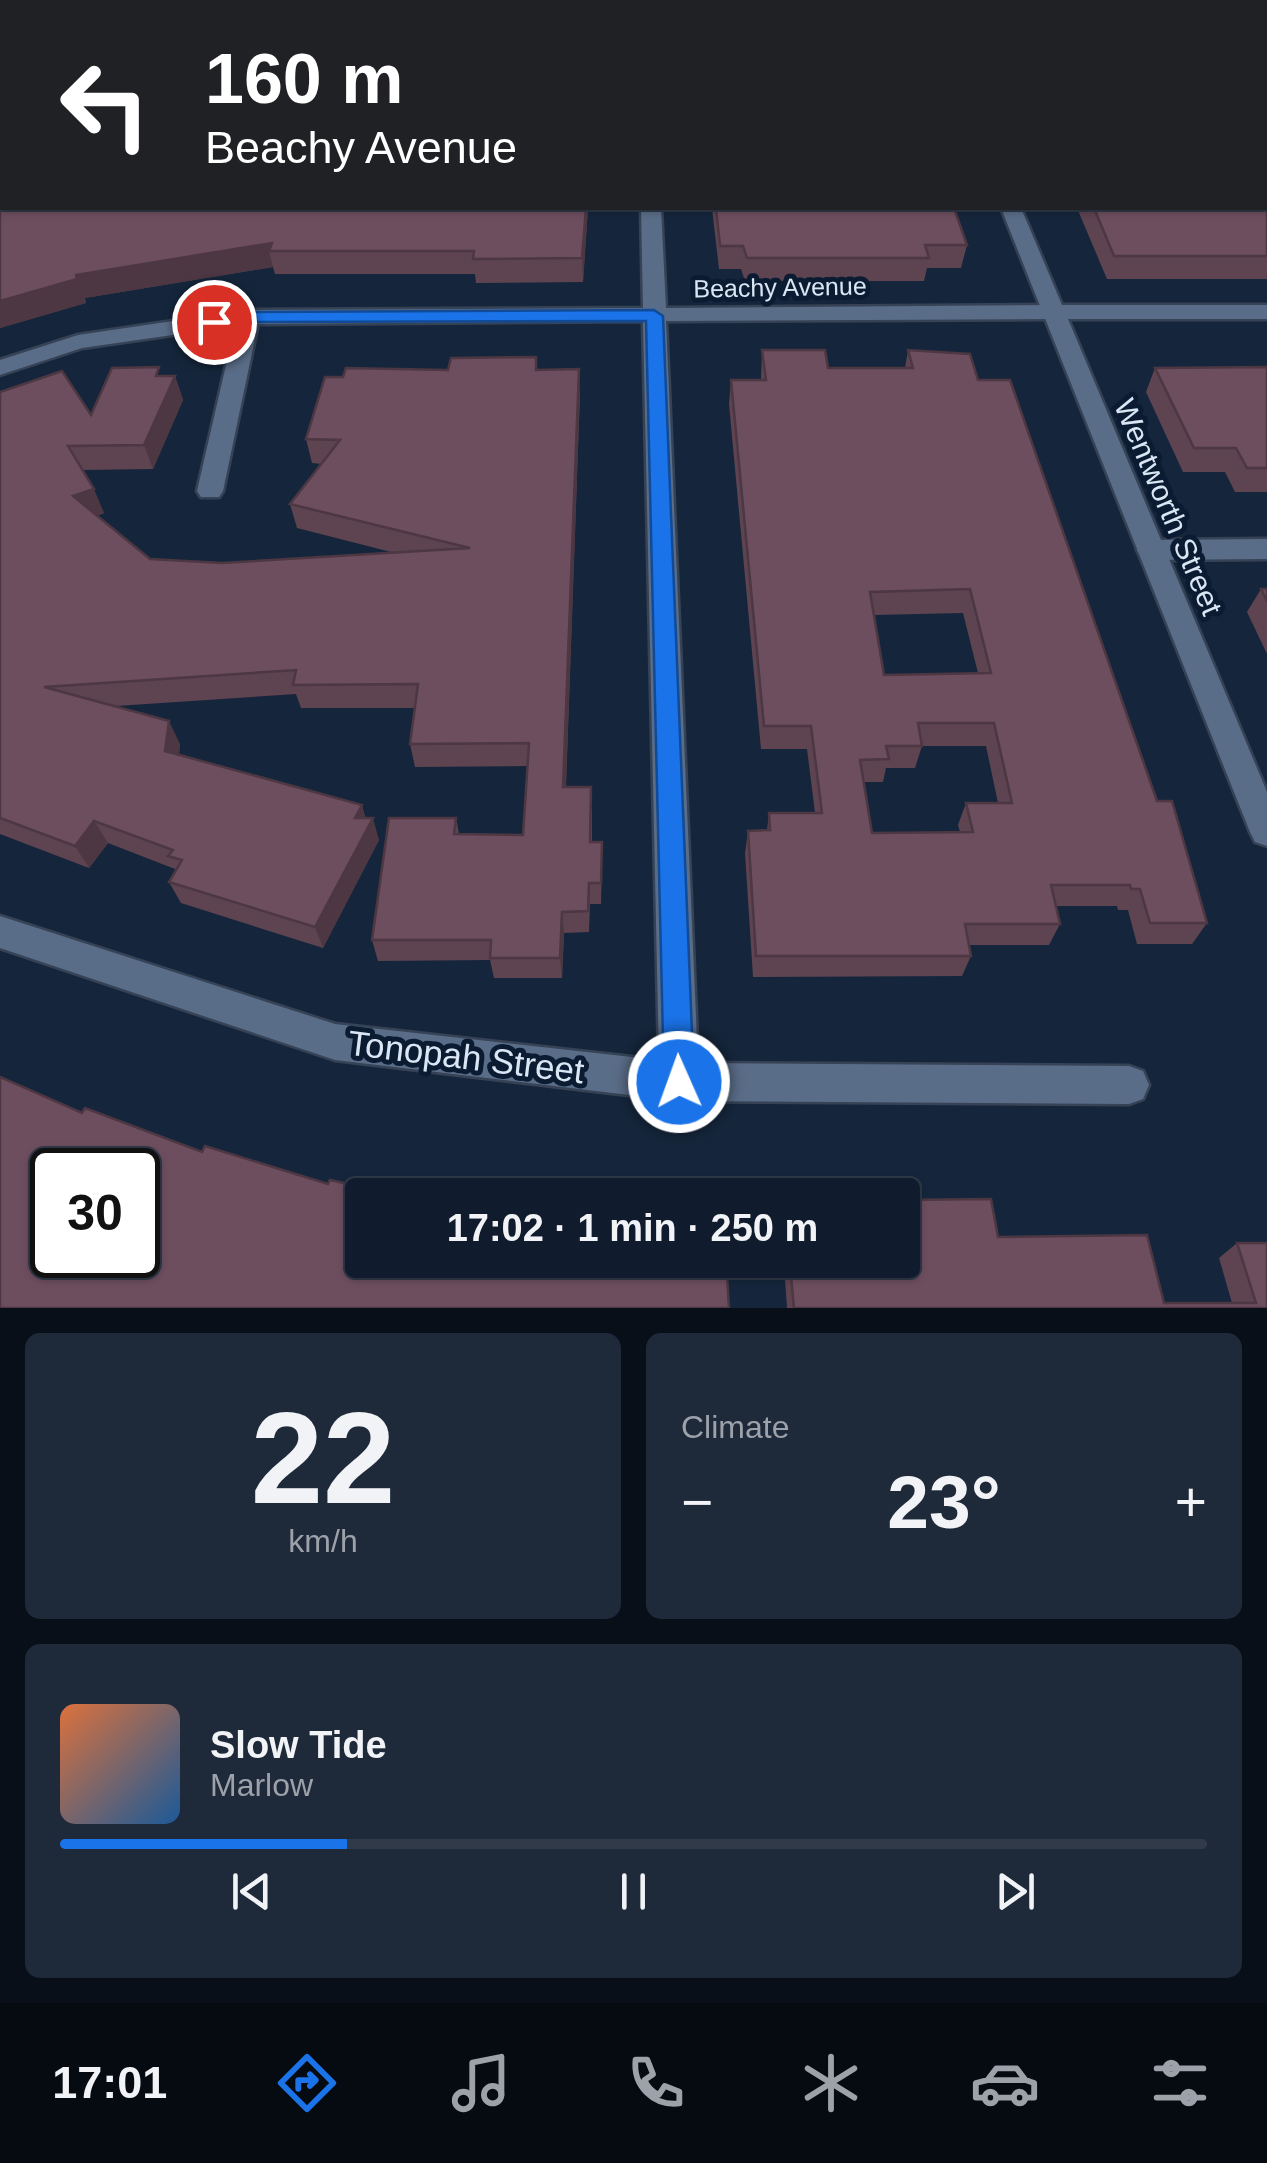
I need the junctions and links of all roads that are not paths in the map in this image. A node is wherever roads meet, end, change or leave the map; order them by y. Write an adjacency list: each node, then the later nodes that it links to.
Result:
1 (651, 210): 5 (street)
2 (1012, 210): 3 (street, Wentworth Street)
3 (1052, 312): 4 (street, Beachy Avenue); 5 (street, Beachy Avenue); 9 (street, Wentworth Street)
4 (1267, 312)
5 (654, 316): 6 (street, Beachy Avenue); 13 (street)
6 (248, 317): 7 (street, Beachy Avenue); 8 (street)
7 (0, 368)
8 (210, 491)
9 (1151, 550): 10 (street); 11 (street, Wentworth Street)
10 (1267, 550)
11 (1267, 832)
12 (0, 932): 13 (street, Tonopah Street)
13 (679, 1082): 14 (street, Tonopah Street)
14 (1130, 1085)

